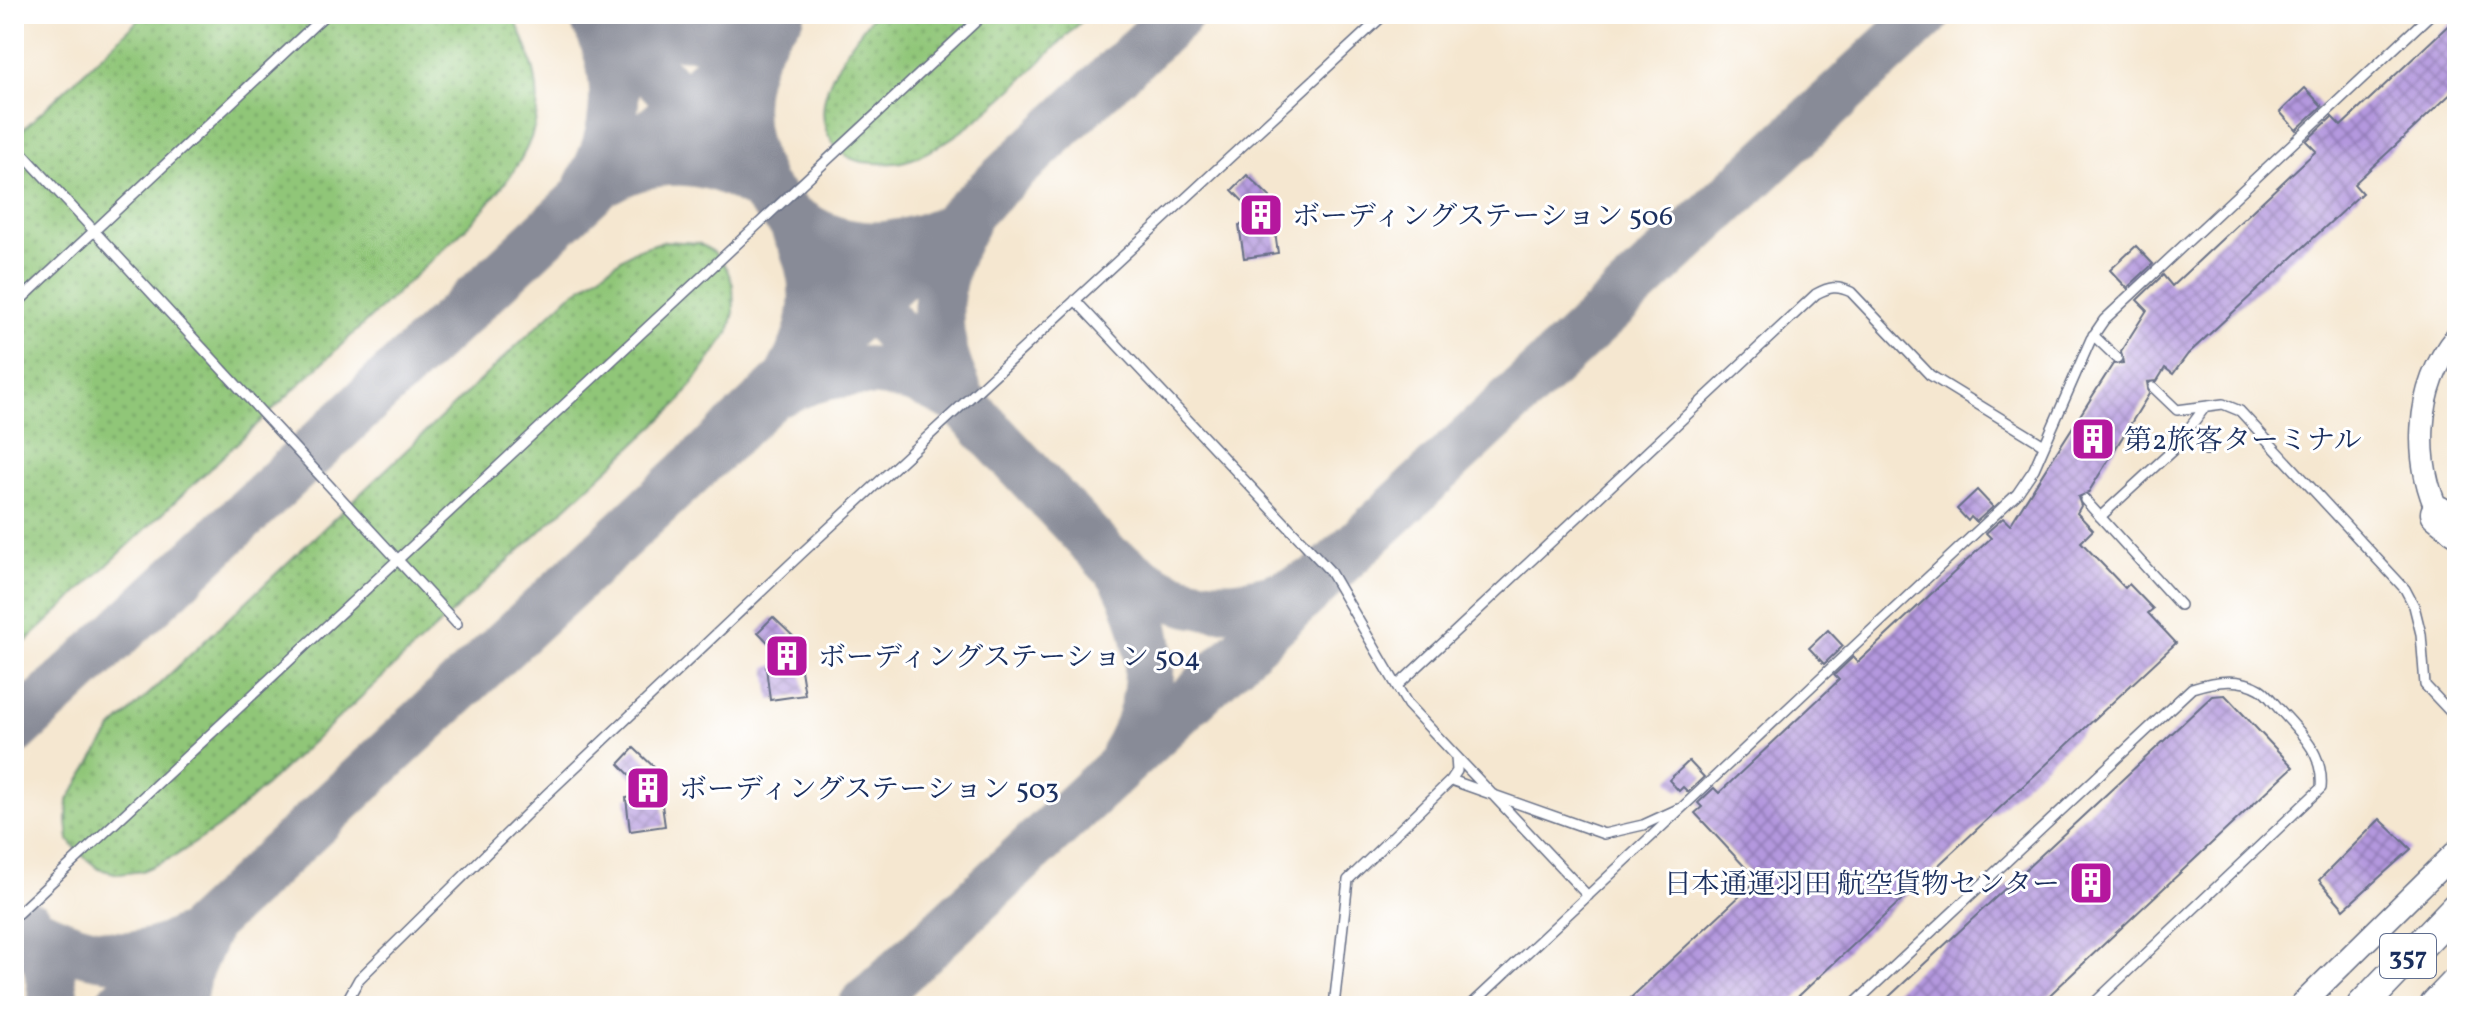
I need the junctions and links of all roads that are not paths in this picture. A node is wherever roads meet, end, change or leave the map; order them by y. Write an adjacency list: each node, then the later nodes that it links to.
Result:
1 (326, 14): 6 (lane)
2 (984, 14): 18 (lane)
3 (1385, 14): 7 (lane)
4 (2431, 14): 9 (lane)
5 (14, 144): 6 (lane)
6 (95, 230): 8 (lane); 18 (lane)
7 (1075, 300): 21 (lane); 32 (lane)
8 (14, 306)
9 (2093, 335): 11 (lane); 14 (lane)
10 (2457, 336): 17 (street)
11 (2117, 358)
12 (2153, 387): 13 (lane)
13 (2205, 407): 16 (lane); 22 (lane)
14 (2044, 445): 21 (lane); 26 (lane)
15 (2085, 500): 16 (lane)
16 (2100, 517): 19 (lane)
17 (2451, 528)
18 (398, 560): 20 (lane); 30 (lane)
19 (2180, 605)
20 (457, 624)
21 (1397, 686): 23 (lane)
22 (2457, 719)
23 (1456, 757): 24 (lane); 25 (lane)
24 (1451, 780): 25 (lane); 33 (lane)
25 (1492, 795): 26 (lane); 28 (lane)
26 (1685, 805): 28 (lane)
27 (2457, 851): 37 (street)
28 (1588, 896): 34 (lane)
29 (2457, 907): 38 (highway, 357)
30 (14, 917)
31 (2457, 985): 39 (highway)
32 (344, 1006)
33 (1334, 1006)
34 (1470, 1006)
35 (1852, 1006): 36 (lane)
36 (2091, 1006)
37 (2300, 1006)
38 (2362, 1006)
39 (2437, 1006)

